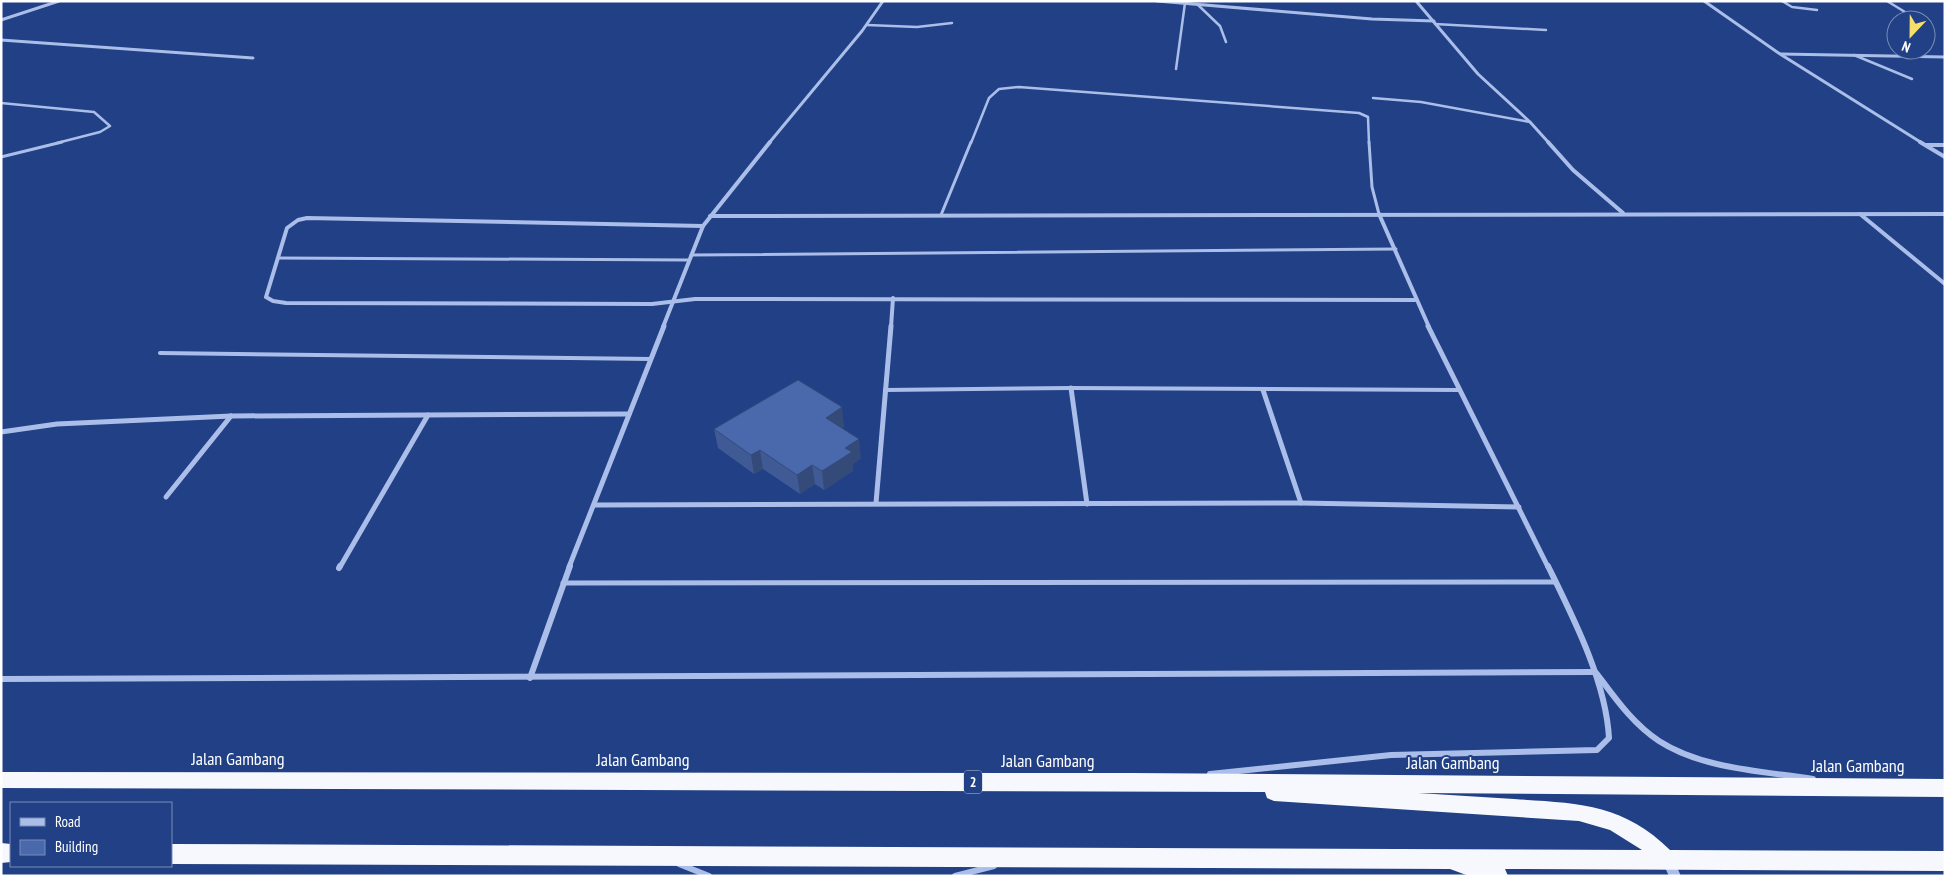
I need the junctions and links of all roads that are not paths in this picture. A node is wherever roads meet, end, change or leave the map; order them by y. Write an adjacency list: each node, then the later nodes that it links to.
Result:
1 (59, 1): 13 (street)
2 (883, 1): 16 (street)
3 (1157, 1): 8 (street)
4 (1416, 1): 14 (street)
5 (1704, 1): 20 (street)
6 (1782, 1): 11 (lane)
7 (1887, 1): 12 (lane)
8 (1170, 2): 9 (street)
9 (1186, 3): 10 (street); 24 (lane)
10 (1197, 4): 14 (street); 19 (lane)
11 (1817, 10)
12 (1902, 10)
13 (1, 20)
14 (1434, 22): 17 (lane); 28 (street)
15 (952, 23): 16 (lane)
16 (867, 25): 38 (street)
17 (1546, 30)
18 (1, 40): 22 (street)
19 (1226, 42)
20 (1780, 54): 21 (street); 29 (street)
21 (1854, 55): 23 (street); 25 (lane)
22 (253, 58)
23 (1945, 58)
24 (1176, 69)
25 (1912, 79)
26 (1373, 98): 28 (lane)
27 (1, 103): 31 (lane)
28 (1530, 122): 34 (street)
29 (1926, 145): 30 (street); 32 (street)
30 (1945, 145)
31 (1, 157)
32 (1945, 157)
33 (1379, 214): 34 (street); 37 (street); 37 (lane); 40 (street)
34 (1624, 214): 35 (street)
35 (1860, 214): 36 (street); 43 (street)
36 (1945, 214)
37 (941, 215): 38 (street)
38 (710, 216): 39 (street)
39 (703, 226): 41 (street); 42 (street)
40 (1396, 249): 42 (lane); 45 (street)
41 (278, 258): 42 (lane); 46 (street)
42 (690, 258): 46 (street)
43 (1945, 284)
44 (893, 298): 45 (street); 46 (street); 50 (street)
45 (1415, 300): 52 (street)
46 (674, 301): 48 (street)
47 (160, 353): 48 (lane)
48 (651, 359): 53 (street)
49 (1071, 388): 50 (lane); 51 (lane); 60 (street)
50 (885, 390): 58 (street)
51 (1263, 390): 52 (lane); 59 (street)
52 (1462, 390): 62 (street)
53 (629, 414): 54 (street); 61 (street)
54 (428, 415): 55 (street); 63 (street)
55 (231, 416): 56 (street); 57 (street)
56 (1, 432)
57 (166, 497)
58 (876, 503): 60 (street); 61 (street)
59 (1301, 503): 60 (street); 62 (street)
60 (1087, 504)
61 (594, 505): 65 (street)
62 (1519, 507): 64 (street)
63 (339, 568)
64 (1556, 582): 65 (lane); 66 (street)
65 (563, 583): 67 (street)
66 (1595, 672): 67 (street); 70 (street); 71 (street)
67 (530, 678): 68 (street)
68 (1, 679)
69 (1, 780): 70 (highway, Jalan Gambang / 2)
70 (1132, 782): 71 (highway, Jalan Gambang / 2); 78 (highway)
71 (1859, 787): 72 (highway, Jalan Gambang / 2)
72 (1945, 788)
73 (172, 854): 74 (highway)
74 (656, 855): 75 (highway); 79 (street)
75 (1029, 857): 76 (highway); 80 (street)
76 (1444, 858): 78 (highway); 81 (highway)
77 (1945, 861): 78 (highway)
78 (1671, 868)
79 (709, 876)
80 (955, 876)
81 (1498, 876)

